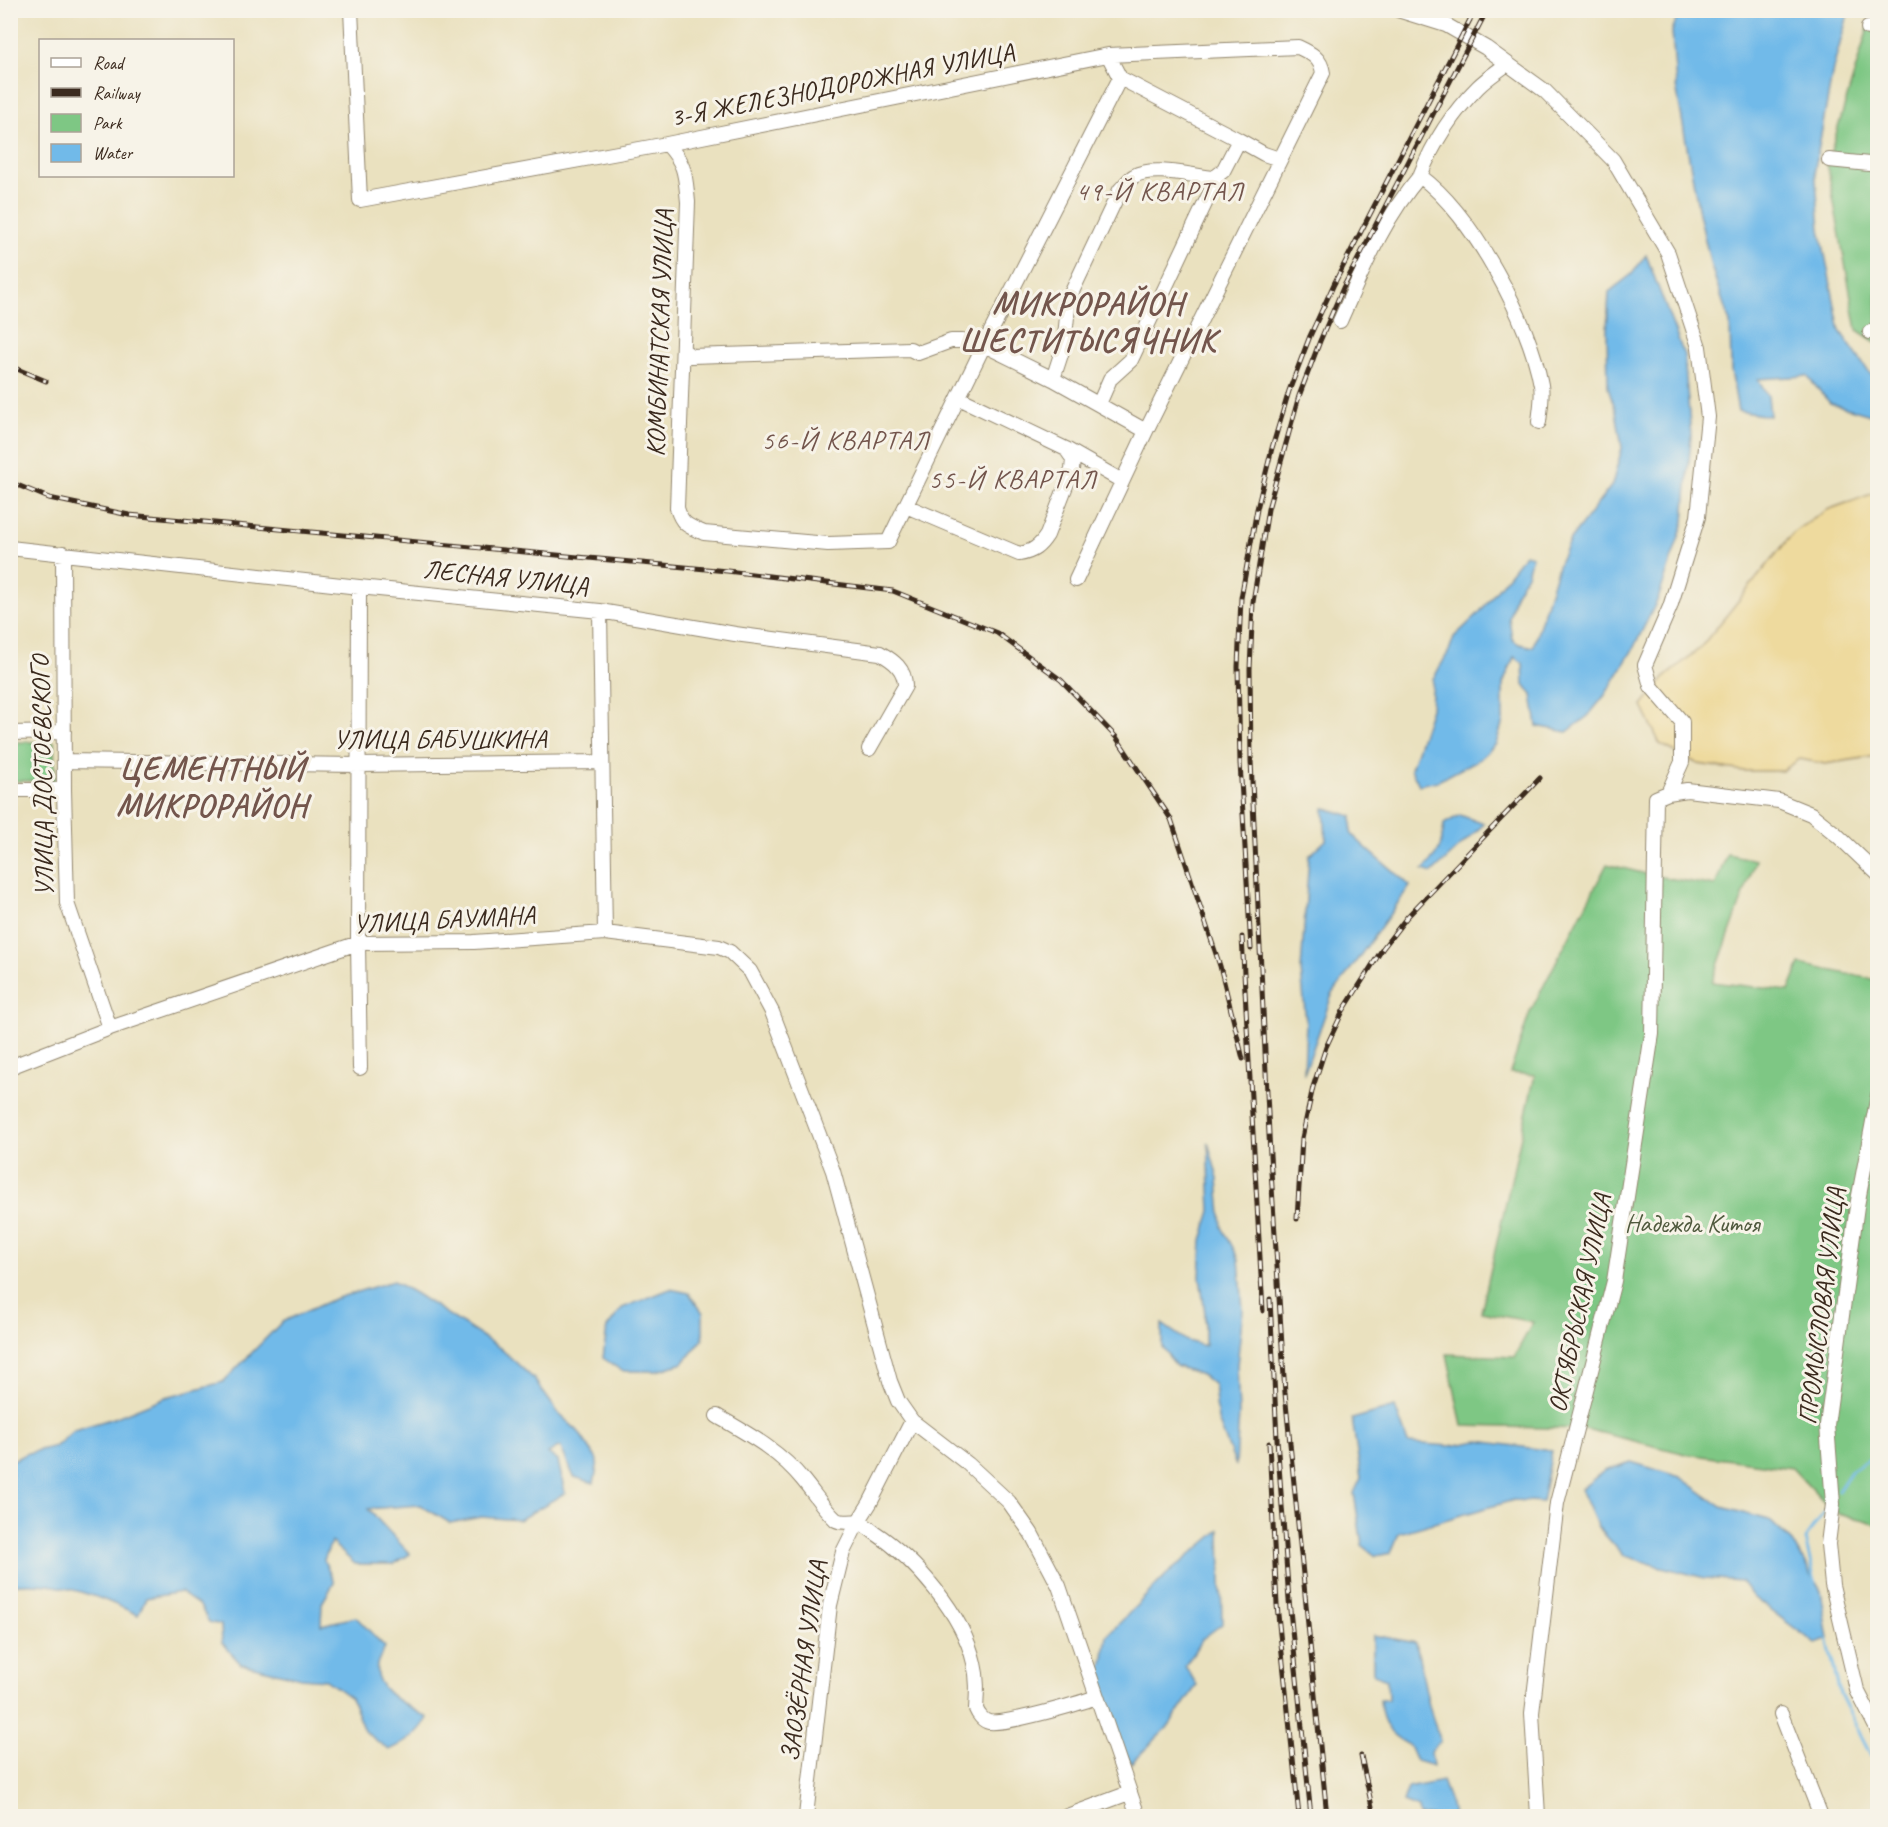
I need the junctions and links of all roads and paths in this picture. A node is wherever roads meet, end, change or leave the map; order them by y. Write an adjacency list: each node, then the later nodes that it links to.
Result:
1 (351, 10): 7 (street, 3-Я ЖЕЛЕЗНОДОРОЖНАЯ УЛИЦА)
2 (1398, 10): 4 (street)
3 (1108, 55): 5 (street); 7 (street, 3-Я ЖЕЛЕЗНОДОРОЖНАЯ УЛИЦА); 8 (street, 3-Я ЖЕЛЕЗНОДОРОЖНАЯ УЛИЦА)
4 (1508, 64): 12 (street); 37 (street)
5 (1120, 78): 6 (street); 14 (street)
6 (1239, 140): 8 (street); 11 (street)
7 (667, 144): 15 (street, КОМБИНАТСКАЯ УЛИЦА)
8 (1279, 159): 20 (street)
9 (1829, 160): 10 (street)
10 (1878, 163)
11 (1218, 176): 16 (street); 18 (street)
12 (1420, 176): 13 (street); 19 (street)
13 (1340, 321)
14 (984, 345): 15 (street); 16 (street); 17 (street)
15 (682, 350): 23 (street, КОМБИНАТСКАЯ УЛИЦА)
16 (1053, 379): 18 (street)
17 (958, 398): 21 (street); 23 (street)
18 (1099, 404): 20 (street)
19 (1539, 422)
20 (1146, 431): 22 (street)
21 (1066, 448): 22 (street); 23 (street)
22 (1122, 482): 26 (street)
23 (906, 507)
24 (10, 548): 25 (street, ЛЕСНАЯ УЛИЦА)
25 (63, 553): 27 (street, ЛЕСНАЯ УЛИЦА); 29 (street, УЛИЦА ДОСТОЕВСКОГО)
26 (1076, 580)
27 (359, 587): 28 (street, ЛЕСНАЯ УЛИЦА); 34 (street)
28 (600, 611): 31 (street, ЛЕСНАЯ УЛИЦА); 33 (street)
29 (64, 732): 30 (street); 32 (street, УЛИЦА ДОСТОЕВСКОГО)
30 (10, 733)
31 (869, 749)
32 (64, 761): 34 (street, УЛИЦА БАБУШКИНА); 36 (street, УЛИЦА ДОСТОЕВСКОГО)
33 (601, 762): 34 (street, УЛИЦА БАБУШКИНА); 39 (street)
34 (358, 765): 40 (street)
35 (10, 790): 36 (street)
36 (64, 790): 41 (street, УЛИЦА ДОСТОЕВСКОГО)
37 (1662, 796): 38 (street); 55 (street, ОКТЯБРЬСКАЯ УЛИЦА)
38 (1878, 874)
39 (604, 933): 40 (street, УЛИЦА БАУМАНА); 46 (street, УЛИЦА БАУМАНА)
40 (358, 943): 41 (street, УЛИЦА БАУМАНА); 43 (street)
41 (110, 1028): 42 (street, УЛИЦА БАУМАНА)
42 (10, 1066)
43 (360, 1068)
44 (1878, 1095): 50 (street, ПРОМЫСЛОВАЯ УЛИЦА)
45 (717, 1416): 47 (street)
46 (912, 1421): 47 (street, ЗАОЗЁРНАЯ УЛИЦА); 48 (street)
47 (858, 1522): 48 (street); 52 (street, ЗАОЗЁРНАЯ УЛИЦА)
48 (1096, 1697): 51 (street)
49 (1781, 1714): 56 (street)
50 (1878, 1731)
51 (1129, 1793): 53 (street); 54 (street)
52 (806, 1816)
53 (1067, 1816)
54 (1138, 1816)
55 (1539, 1816)
56 (1821, 1816)

